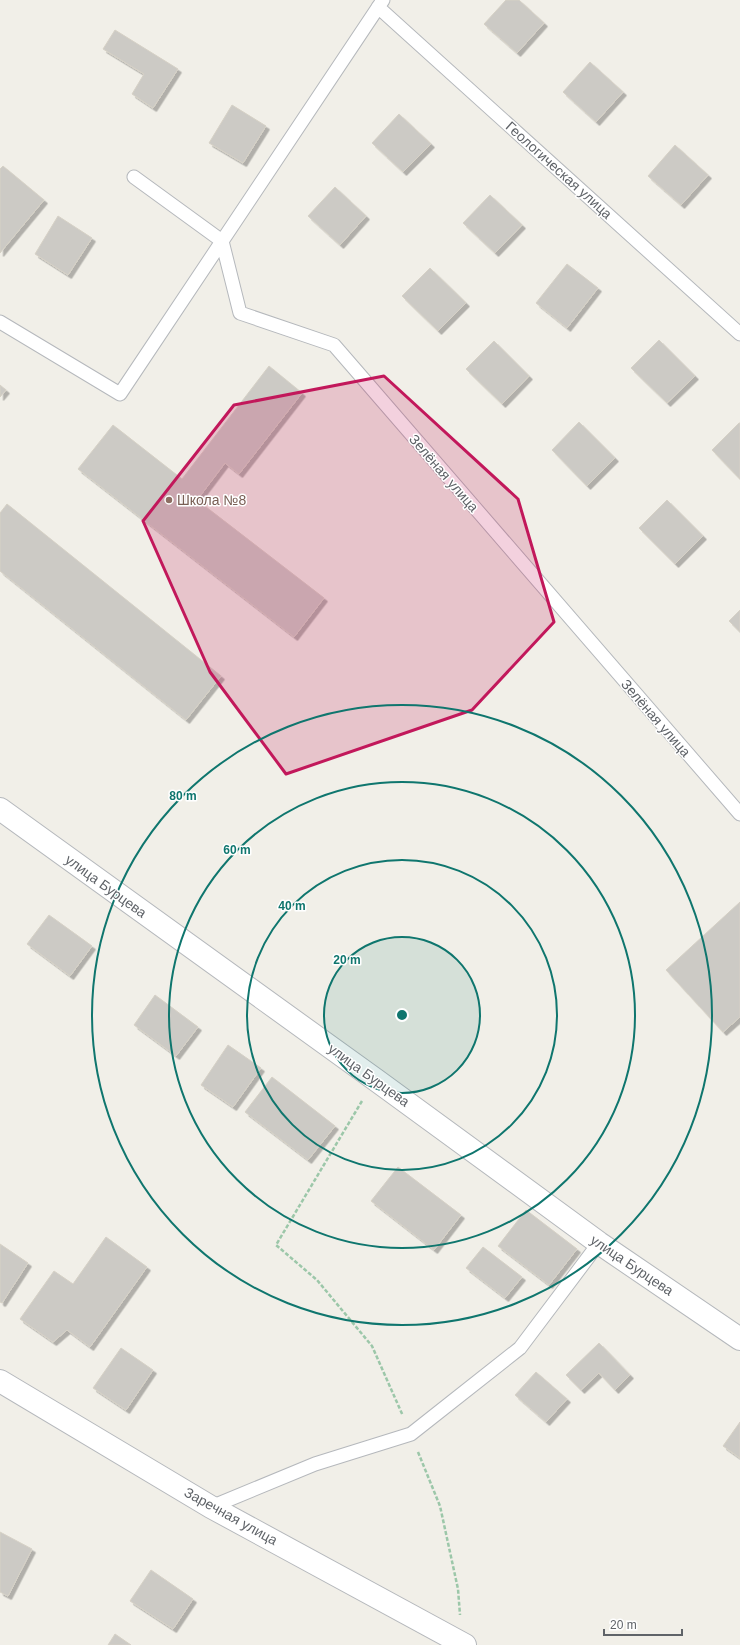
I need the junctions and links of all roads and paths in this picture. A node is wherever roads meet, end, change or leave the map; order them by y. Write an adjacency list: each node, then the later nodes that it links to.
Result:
1 (380, 3): 3 (lane); 5 (lane, Геологическая улица)
2 (134, 177): 3 (lane)
3 (222, 241): 4 (lane); 7 (lane, Зелёная улица)
4 (0, 322)
5 (740, 334)
6 (0, 809): 8 (street, улица Бурцева)
7 (740, 814)
8 (376, 1080): 9 (street, улица Бурцева); 12 (path)
9 (598, 1243): 10 (street, улица Бурцева); 12 (lane)
10 (740, 1339)
11 (0, 1381): 13 (street, Заречная улица)
12 (411, 1434): 13 (lane); 14 (path)
13 (211, 1507): 14 (street, Заречная улица)
14 (464, 1644)

